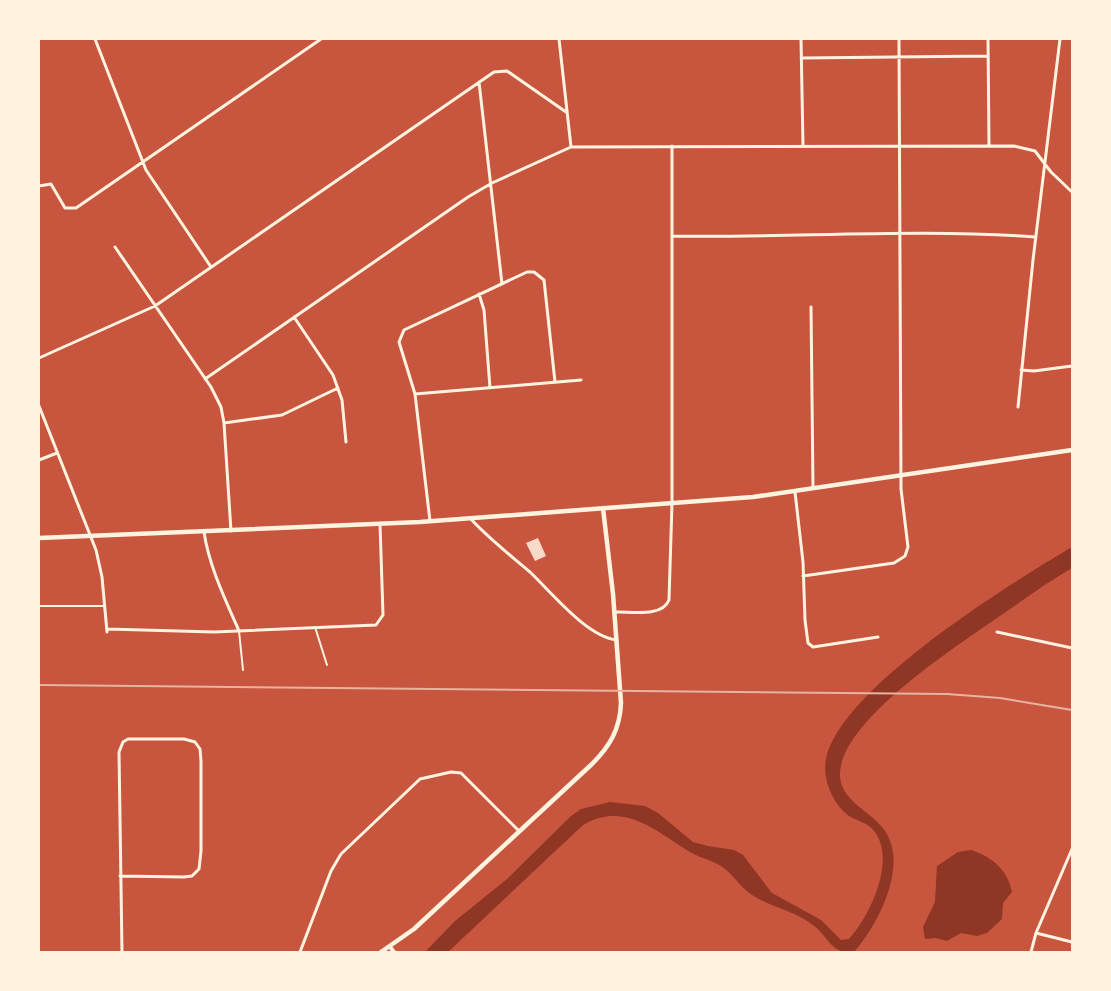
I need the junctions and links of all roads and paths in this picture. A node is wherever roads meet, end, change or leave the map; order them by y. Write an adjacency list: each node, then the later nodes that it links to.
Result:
1 (95, 39): 18 (street)
2 (320, 39): 18 (street)
3 (559, 39): 12 (street)
4 (801, 39): 9 (street)
5 (899, 39): 10 (street)
6 (988, 39): 8 (street)
7 (1060, 39): 19 (street)
8 (988, 56): 10 (street); 14 (street)
9 (802, 58): 10 (street); 16 (street)
10 (899, 58): 13 (street)
11 (479, 82): 12 (street); 20 (street); 27 (street)
12 (566, 112): 17 (street)
13 (900, 145): 14 (street); 16 (street); 23 (street)
14 (989, 145): 19 (street)
15 (672, 146): 16 (street); 17 (street); 24 (street)
16 (803, 146)
17 (571, 147): 20 (street)
18 (142, 162): 21 (street); 27 (street)
19 (1044, 164): 22 (street); 25 (street)
20 (490, 184): 28 (street); 32 (street)
21 (39, 186)
22 (1072, 192)
23 (901, 234): 24 (street); 25 (street); 49 (street)
24 (672, 236): 52 (street)
25 (1035, 237): 35 (street)
26 (115, 247): 30 (street)
27 (211, 267): 30 (street)
28 (502, 284): 29 (street); 38 (street)
29 (479, 294): 40 (street); 41 (street)
30 (155, 306): 33 (street); 36 (street)
31 (811, 306): 50 (street)
32 (294, 317): 36 (street); 39 (street)
33 (39, 358)
34 (1072, 366): 35 (street)
35 (1021, 370): 43 (street)
36 (205, 379): 44 (street)
37 (581, 380): 38 (street)
38 (555, 382): 40 (street)
39 (338, 388): 44 (street); 45 (street)
40 (490, 388): 41 (street)
41 (415, 394): 55 (street)
42 (39, 406): 47 (street)
43 (1018, 407)
44 (224, 423): 57 (street)
45 (346, 442)
46 (1072, 450): 49 (main road)
47 (57, 453): 48 (street); 59 (street)
48 (39, 460)
49 (901, 476): 50 (main road); 61 (street)
50 (813, 489): 51 (main road)
51 (795, 492): 52 (main road); 61 (street)
52 (672, 503): 53 (main road); 64 (street)
53 (603, 508): 54 (main road); 64 (main road)
54 (470, 518): 55 (main road); 69 (street)
55 (430, 521): 56 (main road)
56 (380, 523): 57 (main road); 65 (street)
57 (231, 531): 58 (main road)
58 (204, 532): 59 (main road); 66 (street)
59 (91, 536): 60 (main road); 63 (street)
60 (39, 538)
61 (803, 576): 68 (street)
62 (39, 606): 63 (lane)
63 (104, 606): 66 (street)
64 (614, 612): 69 (main road)
65 (315, 627): 66 (street); 71 (lane)
66 (239, 631): 72 (lane)
67 (997, 632): 70 (street)
68 (878, 637)
69 (616, 640): 73 (main road)
70 (1072, 648)
71 (327, 665)
72 (243, 670)
73 (520, 832): 78 (main road); 80 (street)
74 (1072, 849): 76 (street)
75 (120, 876): 75 (street); 79 (street)
76 (1036, 933): 77 (street); 83 (street)
77 (1072, 942)
78 (390, 947): 81 (main road); 82 (street)
79 (122, 952)
80 (300, 952)
81 (380, 952)
82 (394, 952)
83 (1031, 952)

